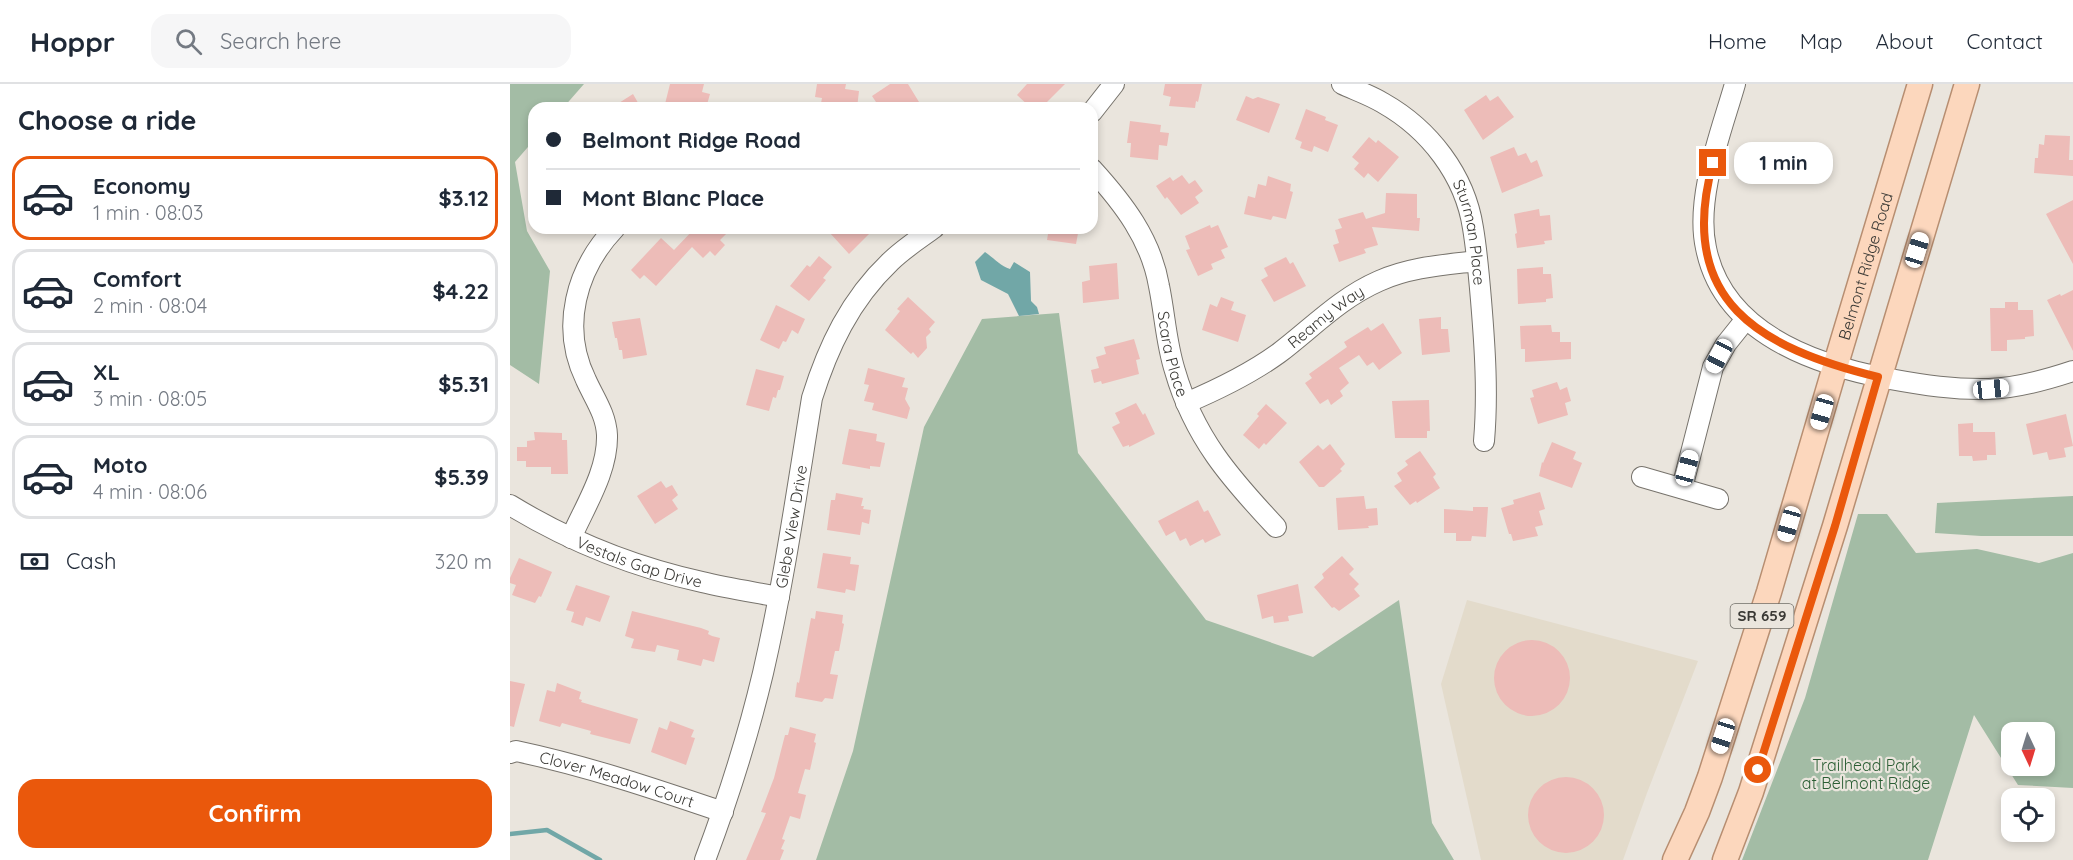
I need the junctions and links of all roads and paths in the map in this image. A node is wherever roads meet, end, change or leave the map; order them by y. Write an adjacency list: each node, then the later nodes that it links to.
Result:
1 (1114, 84): 6 (street)
2 (1342, 84): 10 (street, Sturman Place)
3 (1735, 84): 11 (street)
4 (1920, 84): 12 (main road, Belmont Ridge Road / SR 659)
5 (1967, 84): 14 (main road, SR 659)
6 (1098, 104)
7 (1098, 176): 15 (street, Scara Place)
8 (610, 234): 22 (street)
9 (926, 234): 23 (street, Glebe View Drive)
10 (1477, 261): 15 (street, Reamy Way); 16 (street, Sturman Place)
11 (1746, 319): 12 (street); 18 (street)
12 (1835, 367): 14 (street); 27 (main road, Belmont Ridge Road / SR 659)
13 (2073, 371): 14 (street)
14 (1878, 377): 28 (main road, SR 659)
15 (1186, 403): 21 (street, Scara Place)
16 (1484, 441)
17 (1642, 477): 18 (street)
18 (1682, 488): 19 (street)
19 (1718, 499)
20 (510, 505): 22 (street, Vestals Gap Drive)
21 (1276, 526)
22 (571, 538): 23 (street, Vestals Gap Drive)
23 (779, 597): 25 (street, Glebe View Drive)
24 (510, 753): 25 (street, Clover Meadow Court)
25 (723, 812): 26 (street, Glebe View Drive)
26 (705, 860)
27 (1675, 860)
28 (1725, 860)

